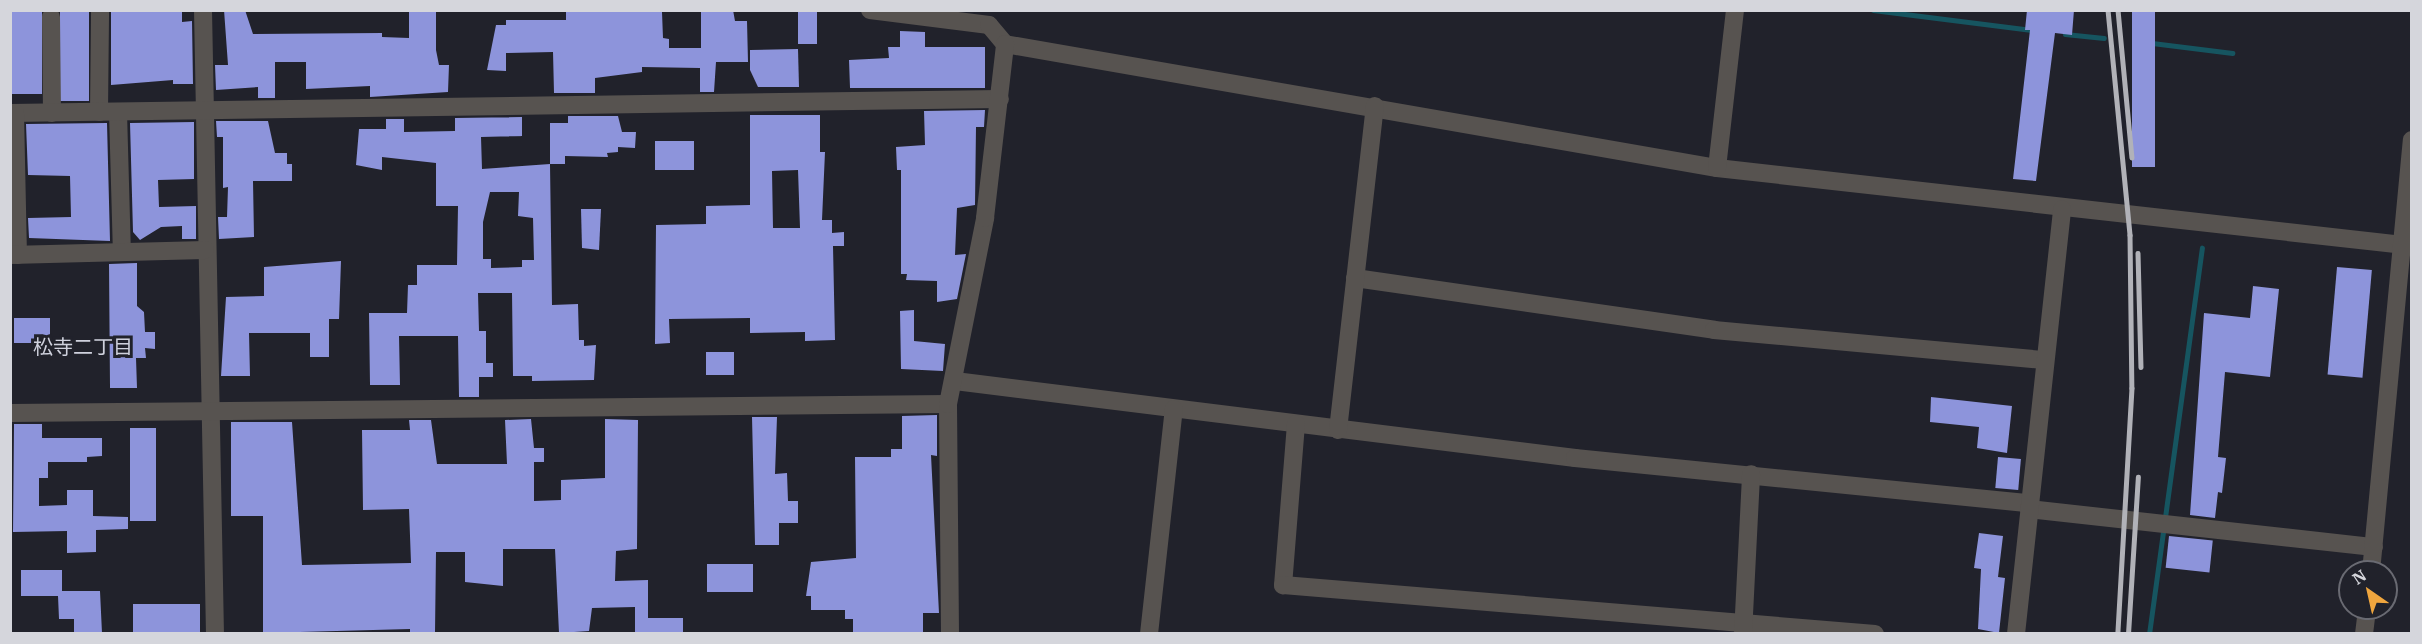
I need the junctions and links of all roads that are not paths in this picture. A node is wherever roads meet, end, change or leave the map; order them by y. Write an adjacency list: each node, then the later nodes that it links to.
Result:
1 (100, 10): 11 (street)
2 (203, 10): 10 (street)
3 (870, 10): 6 (street)
4 (1735, 10): 16 (street)
5 (51, 17): 14 (street)
6 (990, 18): 7 (street)
7 (1005, 44): 8 (street); 9 (street)
8 (1000, 99): 10 (street); 24 (street)
9 (1375, 106): 16 (street); 22 (street)
10 (203, 108): 12 (street); 19 (street)
11 (99, 112): 12 (street); 14 (street)
12 (118, 112): 20 (street)
13 (13, 113): 14 (street); 21 (street)
14 (52, 113)
15 (2412, 140): 18 (street)
16 (1717, 168): 17 (street)
17 (2062, 209): 18 (street); 23 (street)
18 (2406, 245): 33 (street)
19 (205, 250): 20 (street); 27 (street)
20 (122, 252): 21 (street)
21 (14, 255)
22 (1355, 278): 23 (street); 30 (street)
23 (2045, 360): 32 (street)
24 (955, 381): 25 (street); 26 (street)
25 (948, 404): 27 (street); 37 (street)
26 (1174, 409): 29 (street); 38 (street)
27 (210, 411): 28 (street); 36 (street)
28 (10, 413)
29 (1296, 424): 30 (street); 35 (street)
30 (1338, 430): 31 (street)
31 (1751, 474): 32 (street); 35 (street)
32 (2029, 506): 33 (street); 40 (street)
33 (2374, 547): 34 (street)
34 (2372, 560)
35 (1743, 630): 39 (street)
36 (215, 633)
37 (950, 633)
38 (1149, 633)
39 (1875, 633)
40 (2016, 633)

